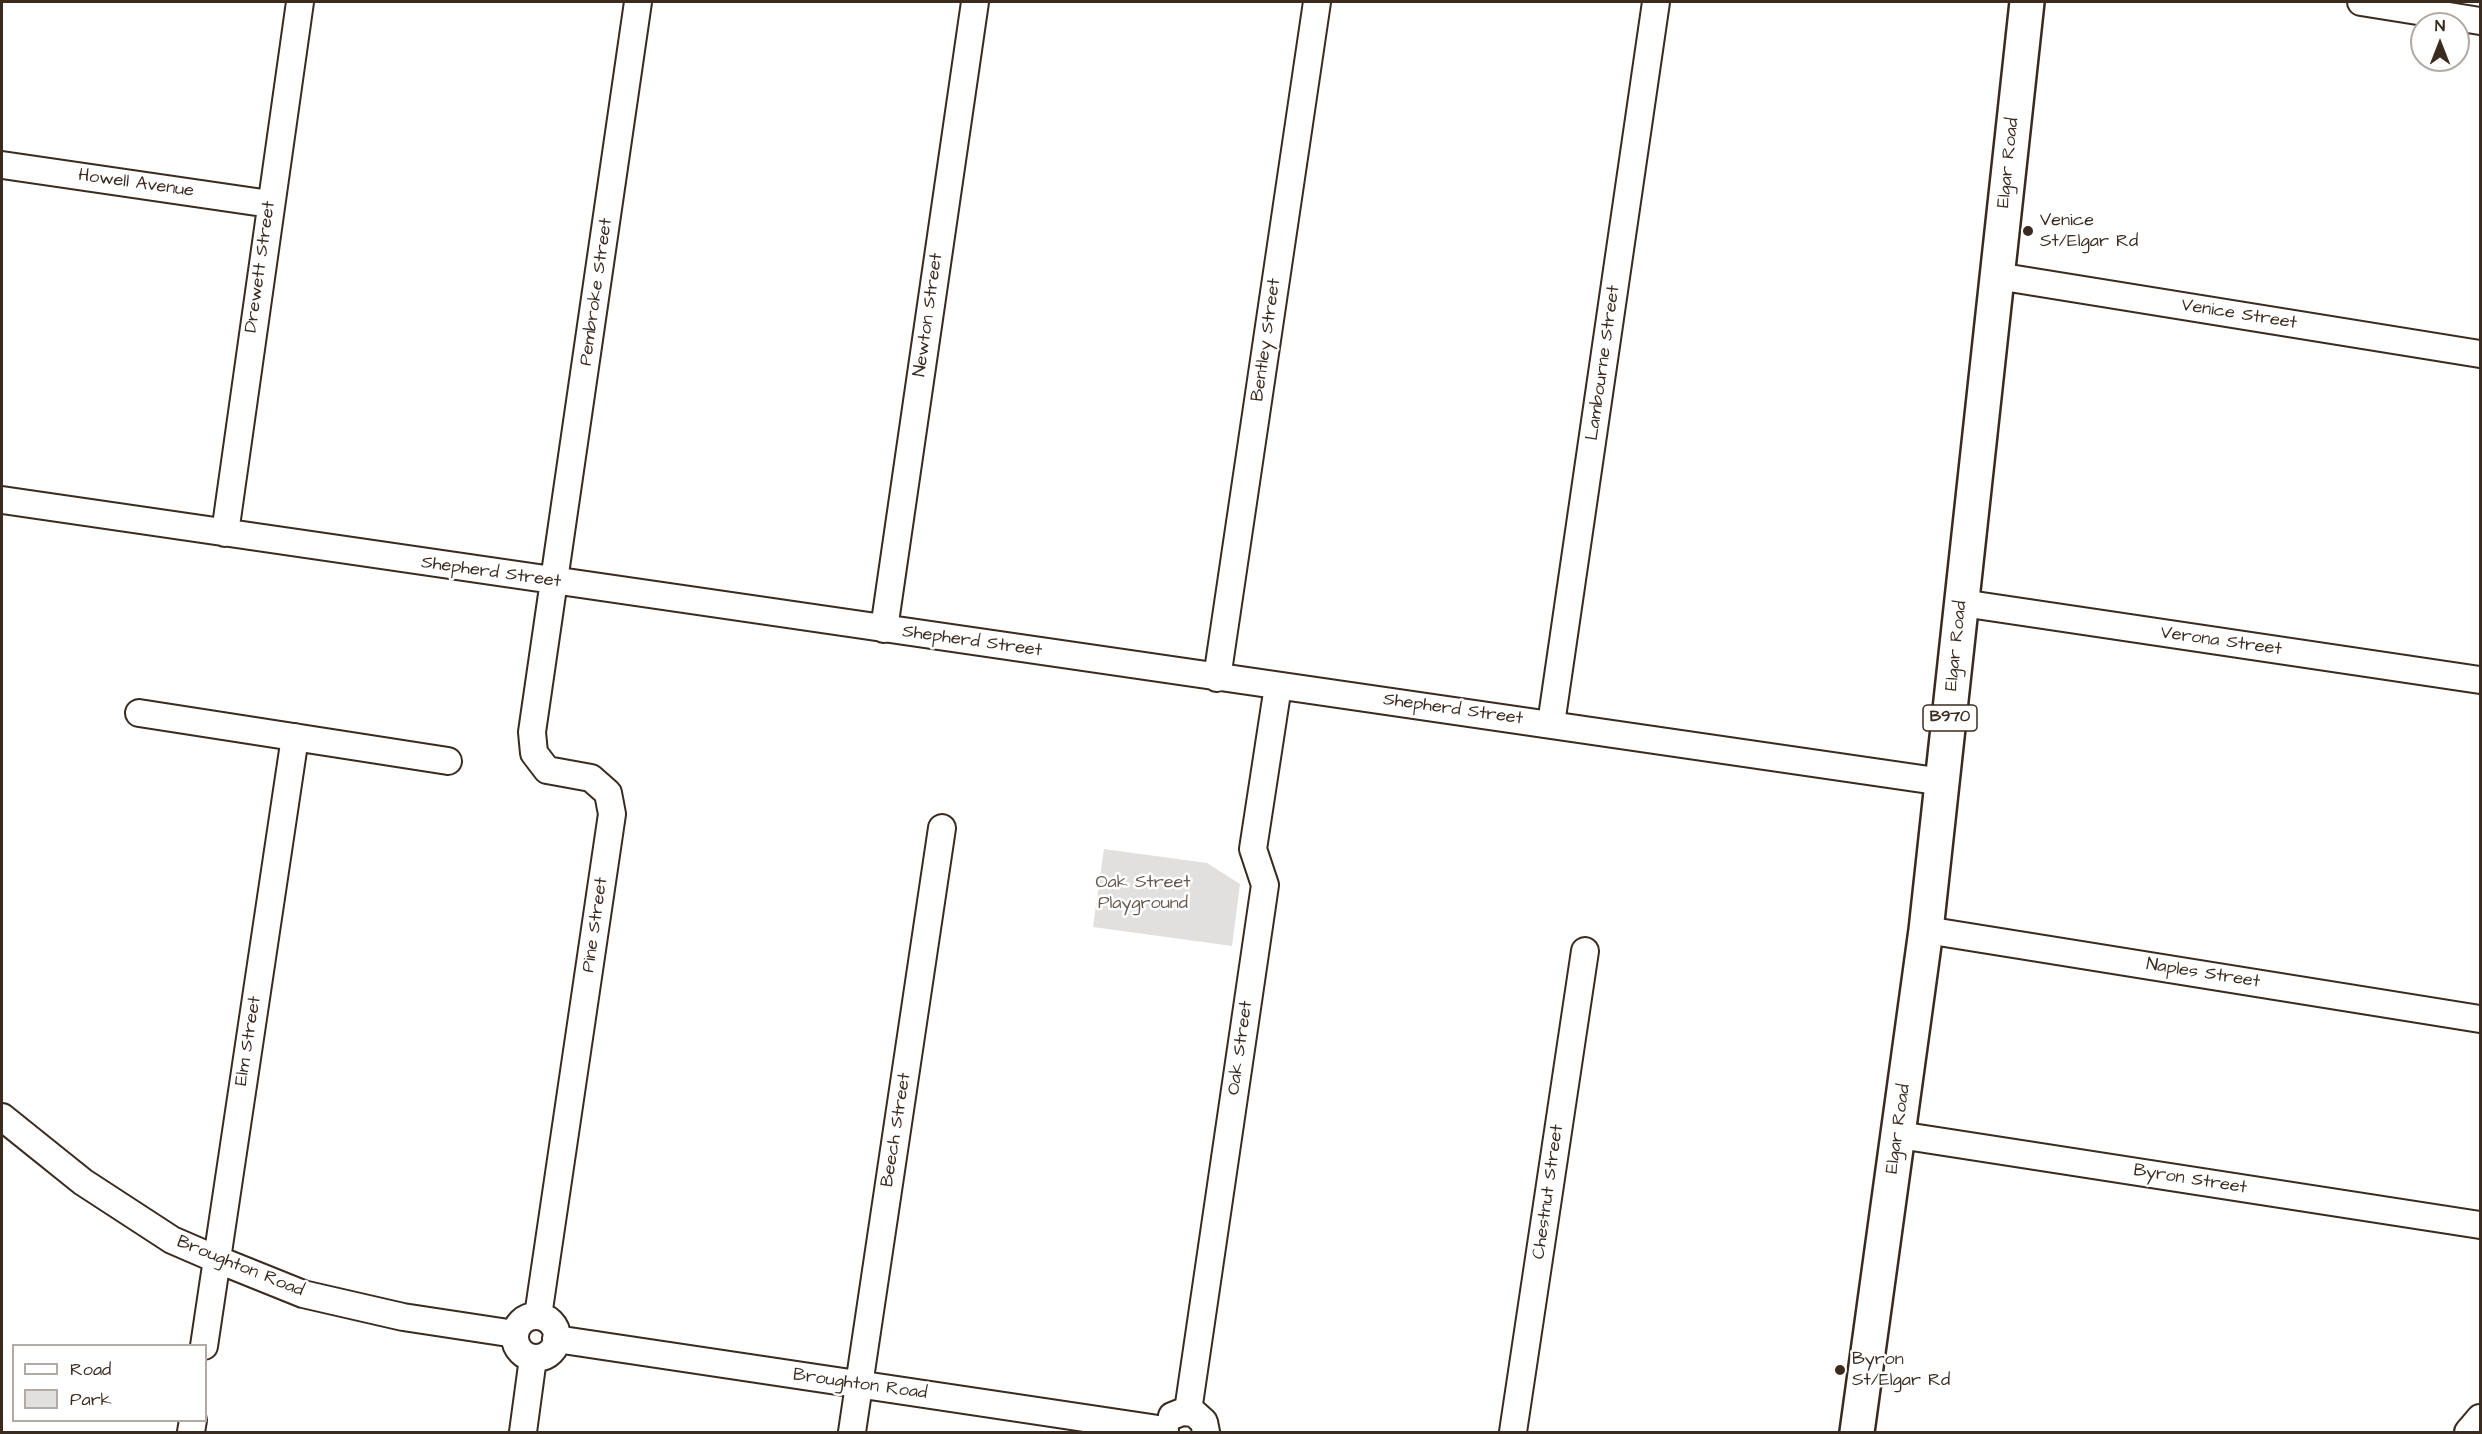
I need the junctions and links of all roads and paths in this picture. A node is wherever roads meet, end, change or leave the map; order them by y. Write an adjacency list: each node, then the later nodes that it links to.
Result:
1 (300, 2): 10 (street, Drewett Street)
2 (638, 2): 15 (street, Pembroke Street)
3 (975, 2): 17 (street, Newton Street)
4 (1317, 2): 18 (street, Bentley Street)
5 (1656, 2): 22 (street, Lambourne Street)
6 (2027, 2): 11 (main road, Elgar Road / B970)
7 (2361, 2): 8 (street)
8 (2481, 21)
9 (2, 165): 10 (street, Howell Avenue)
10 (270, 204): 14 (street, Drewett Street)
11 (1997, 276): 12 (street, Venice Street); 16 (main road, Elgar Road / B970)
12 (2481, 354)
13 (2, 500): 14 (street, Shepherd Street)
14 (225, 533): 15 (street, Shepherd Street)
15 (555, 582): 17 (street, Shepherd Street); 34 (street, Pine Street)
16 (1962, 603): 19 (street, Verona Street); 25 (main road, Elgar Road / B970)
17 (884, 629): 18 (street, Shepherd Street)
18 (1217, 678): 20 (street, Shepherd Street)
19 (2481, 680)
20 (1278, 686): 22 (street, Shepherd Street); 40 (street, Oak Street)
21 (139, 712): 23 (street)
22 (1551, 724): 25 (street, Shepherd Street)
23 (295, 737): 24 (street); 33 (street, Elm Street)
24 (448, 761)
25 (1943, 782): 27 (main road, Elgar Road / B970)
26 (942, 828): 39 (street, Beech Street)
27 (1926, 930): 29 (street, Naples Street); 31 (main road, Elgar Road / B970)
28 (1586, 951): 46 (street, Chestnut Street)
29 (2481, 1019)
30 (2, 1117): 33 (street, Broughton Road)
31 (1899, 1135): 32 (street, Byron Street); 47 (main road, Elgar Road / B970)
32 (2481, 1225)
33 (216, 1259): 35 (street, Broughton Road); 37 (street, Elm Street)
34 (538, 1316): 35 (street); 36 (street)
35 (515, 1334): 38 (street)
36 (556, 1340): 38 (street); 39 (street, Broughton Road)
37 (204, 1344)
38 (533, 1358): 43 (street)
39 (859, 1384): 42 (street, Broughton Road); 44 (street, Beech Street)
40 (1188, 1411): 42 (street); 45 (street)
41 (2481, 1418): 48 (street)
42 (1165, 1431)
43 (523, 1432)
44 (852, 1432)
45 (1206, 1432)
46 (1514, 1432)
47 (1857, 1432)
48 (2468, 1432)

